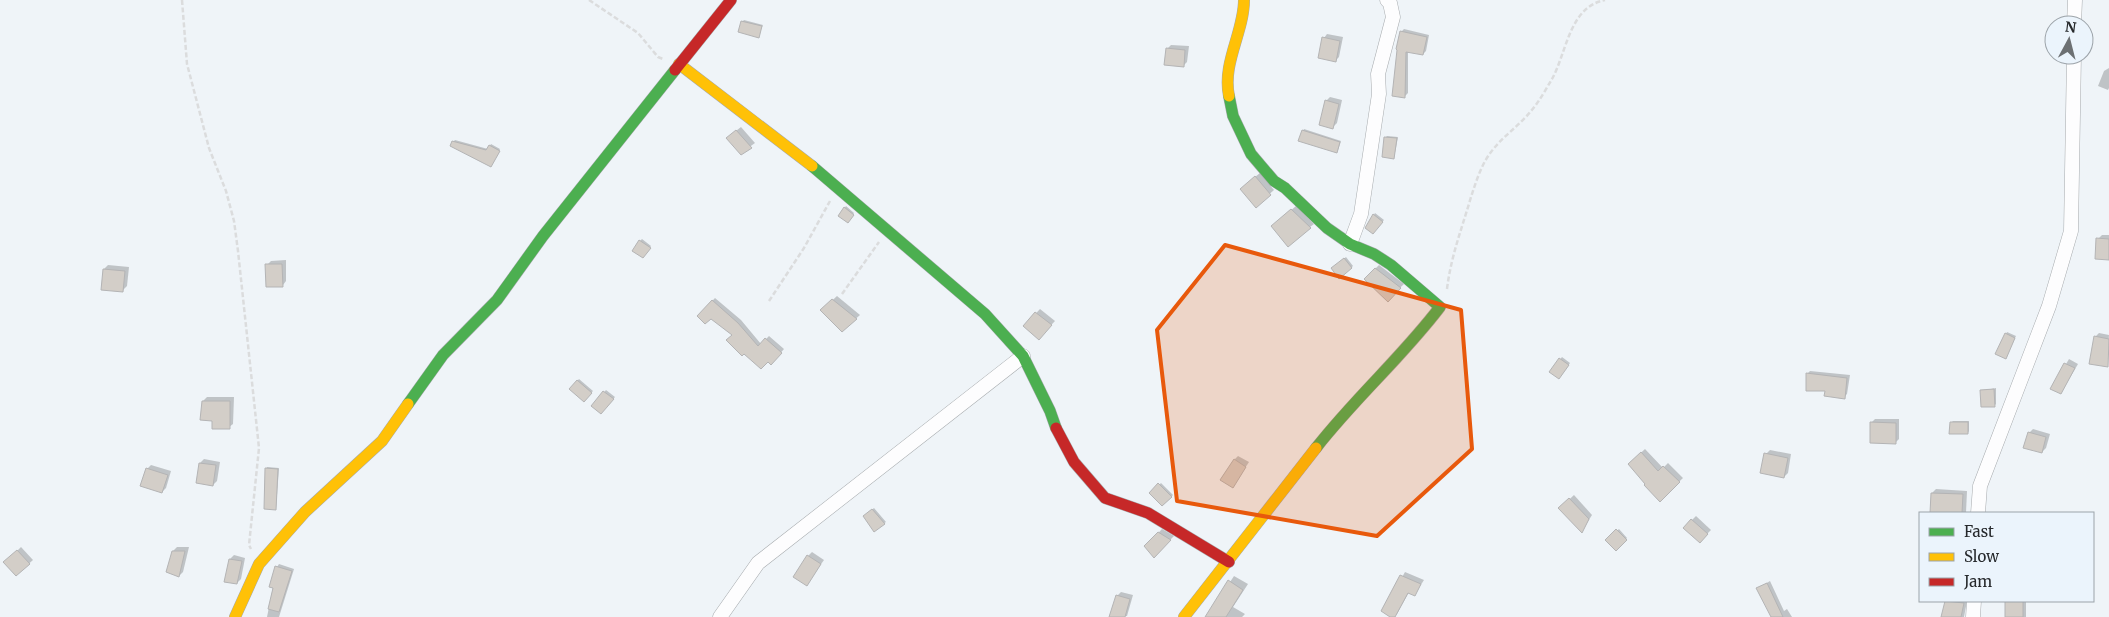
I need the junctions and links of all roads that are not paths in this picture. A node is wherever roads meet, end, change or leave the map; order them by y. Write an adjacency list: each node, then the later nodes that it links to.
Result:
1 (731, 0): 6 (street)
2 (1244, 0): 8 (street)
3 (1387, 0): 8 (street)
4 (2075, 0): 5 (street)
5 (2074, 15)
6 (679, 64): 9 (street); 13 (street)
7 (2074, 65): 10 (street)
8 (1350, 244): 11 (street)
9 (1022, 356): 11 (street); 14 (street)
10 (1978, 512)
11 (1229, 562): 15 (street)
12 (1974, 602): 16 (street)
13 (236, 617)
14 (720, 617)
15 (1184, 617)
16 (1973, 617)

